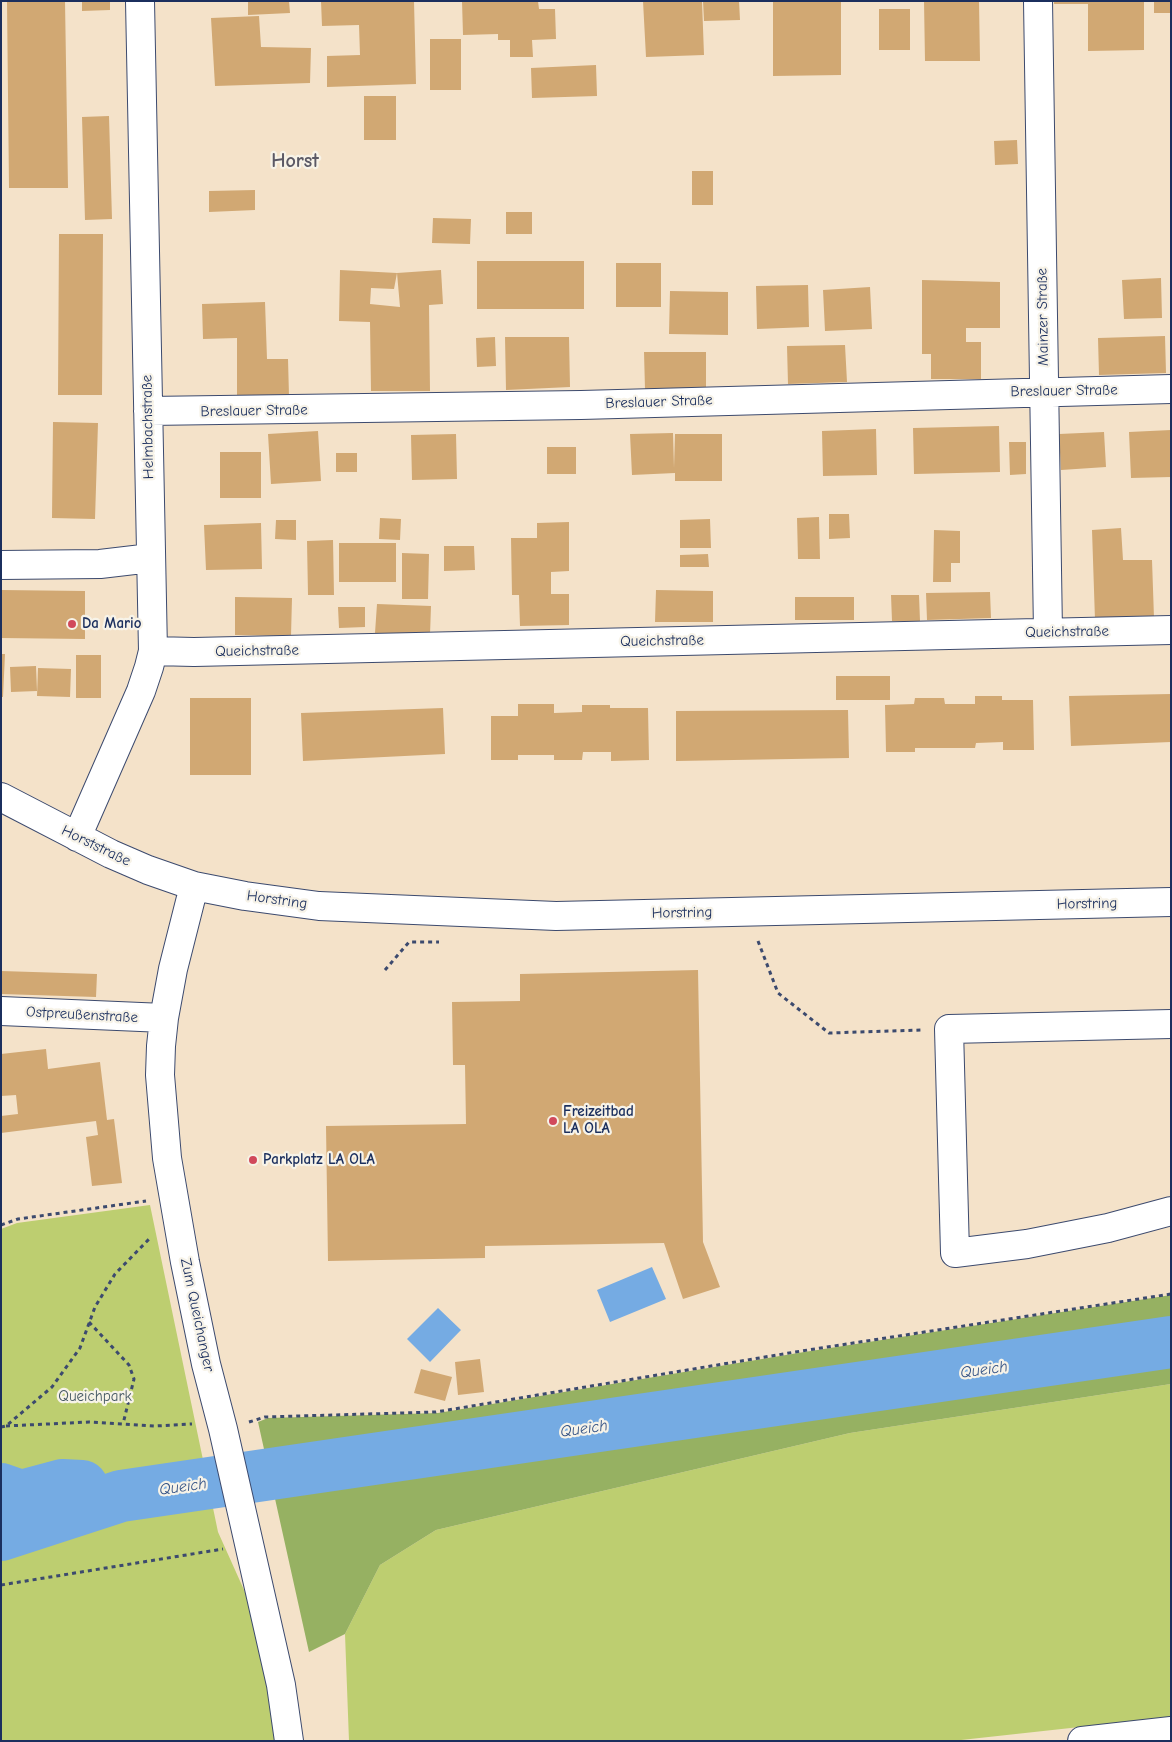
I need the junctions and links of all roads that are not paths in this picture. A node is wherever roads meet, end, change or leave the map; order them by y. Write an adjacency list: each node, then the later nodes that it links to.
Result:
1 (140, 1): 5 (street, Helmbachstraße)
2 (1038, 1): 4 (street, Mainzer Straße)
3 (1171, 389): 4 (street, Breslauer Straße)
4 (1045, 392): 5 (street, Breslauer Straße); 9 (street, Mainzer Straße)
5 (148, 411): 6 (street, Helmbachstraße)
6 (151, 558): 7 (street); 10 (street, Helmbachstraße)
7 (1, 565)
8 (1171, 630): 9 (street, Queichstraße)
9 (1048, 632): 10 (street, Queichstraße)
10 (153, 651): 12 (street, Helmbachstraße)
11 (1, 797): 12 (street, Horststraße)
12 (77, 837): 13 (street, Horststraße)
13 (194, 886): 14 (street, Horstring); 16 (street, Zum Queichanger)
14 (1171, 902)
15 (1, 1011): 16 (street, Ostpreußenstraße)
16 (164, 1018): 20 (street, Zum Queichanger)
17 (1171, 1024): 18 (street)
18 (1171, 1211)
19 (1171, 1731): 21 (street)
20 (289, 1741)
21 (1082, 1741)

